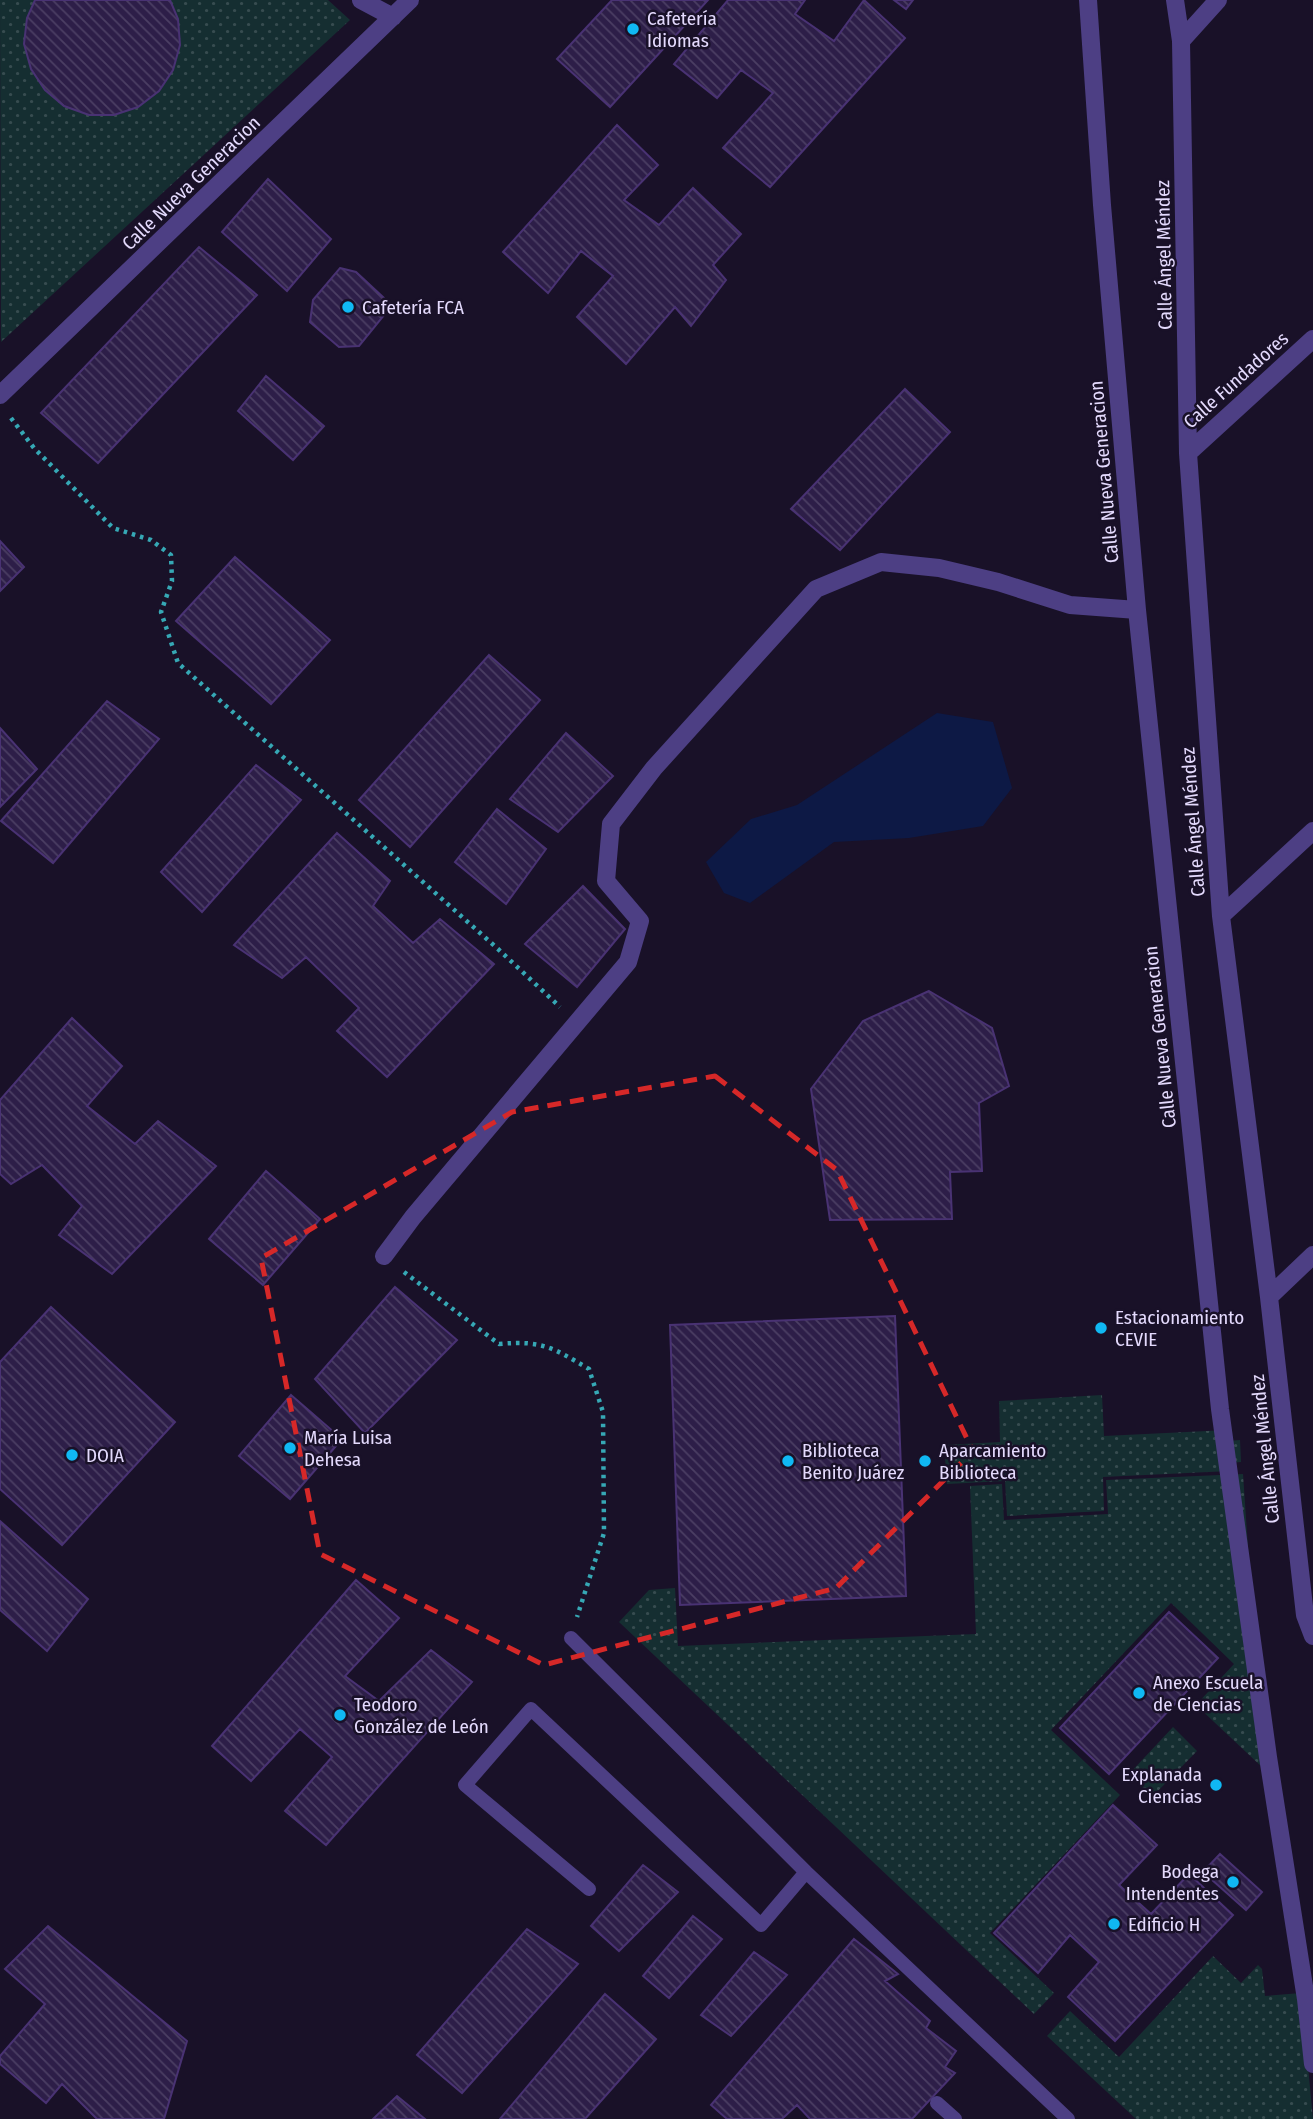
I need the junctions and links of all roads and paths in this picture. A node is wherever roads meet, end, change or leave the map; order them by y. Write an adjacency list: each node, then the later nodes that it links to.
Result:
1 (361, 0): 6 (street)
2 (410, 0): 6 (street, Calle Nueva Generacion)
3 (1088, 0): 12 (street, Calle Nueva Generacion)
4 (1175, 0): 7 (street, Calle Ángel Méndez)
5 (1218, 0): 7 (street)
6 (393, 17): 9 (street, Calle Nueva Generacion)
7 (1181, 41): 11 (street, Calle Ángel Méndez)
8 (1313, 339): 11 (street, Calle Fundadores)
9 (0, 395)
10 (9, 415): 15 (path)
11 (1188, 453): 14 (street, Calle Ángel Méndez)
12 (1137, 610): 15 (street); 24 (street, Calle Nueva Generacion)
13 (1313, 831): 14 (street)
14 (1221, 916): 18 (street, Calle Ángel Méndez)
15 (576, 1024): 17 (street)
16 (1313, 1255): 18 (street)
17 (384, 1256): 21 (path)
18 (1269, 1297): 19 (street, Calle Ángel Méndez)
19 (1309, 1611): 20 (street, Calle Ángel Méndez)
20 (1313, 1636)
21 (570, 1638): 22 (lane)
22 (806, 1871): 23 (lane); 27 (lane)
23 (589, 1889)
24 (1313, 2064)
25 (937, 2103): 26 (lane)
26 (955, 2119)
27 (1068, 2119)

